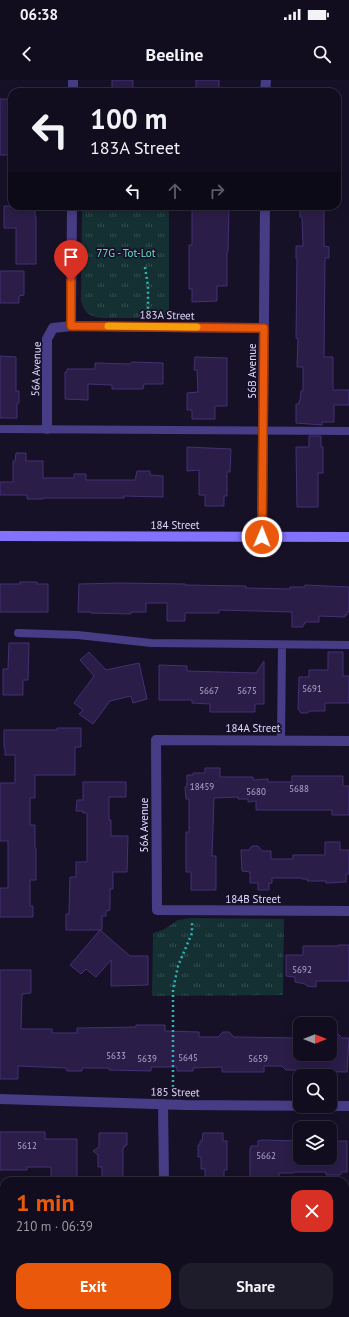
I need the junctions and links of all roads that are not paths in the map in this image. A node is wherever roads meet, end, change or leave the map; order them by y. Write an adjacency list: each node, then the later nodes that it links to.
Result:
1 (72, 210): 3 (street)
2 (265, 210): 4 (street, 56B Avenue)
3 (71, 326): 4 (street, 183A Street); 6 (street, 56A Avenue)
4 (264, 328): 7 (street, 56B Avenue)
5 (0, 429): 6 (lane)
6 (47, 429): 7 (lane)
7 (264, 430): 8 (lane); 10 (street, 56B Avenue)
8 (349, 431)
9 (0, 536): 10 (main road, 184 Street)
10 (262, 537): 11 (main road, 184 Street)
11 (349, 537)
12 (18, 633): 13 (lane)
13 (282, 645): 14 (lane); 16 (lane)
14 (349, 645)
15 (156, 740): 16 (street, 184A Street); 18 (street, 56A Avenue)
16 (281, 740): 17 (street, 184A Street)
17 (349, 741)
18 (157, 910): 19 (street, 184B Street)
19 (349, 911)
20 (0, 1100): 21 (street, 185 Street)
21 (163, 1104): 22 (street, 185 Street); 23 (street)
22 (349, 1106)
23 (164, 1177)

